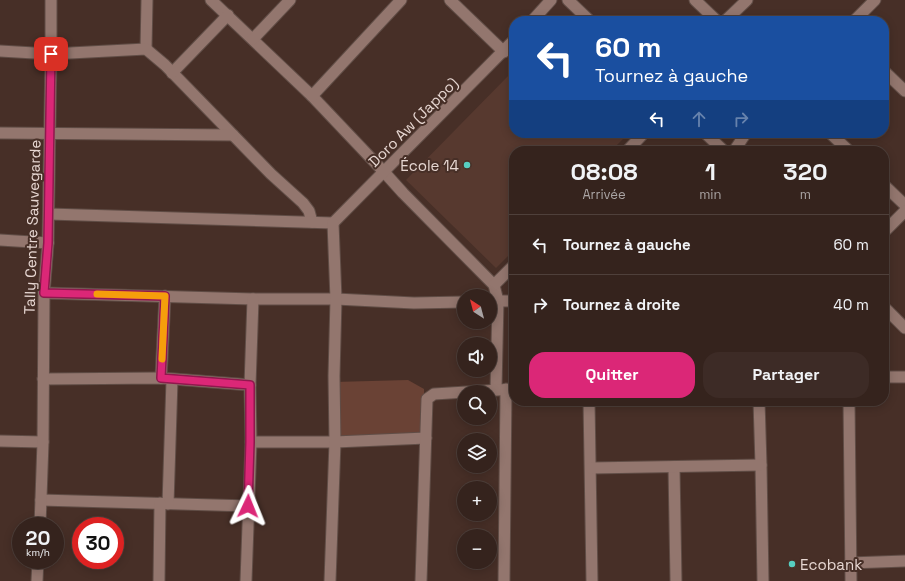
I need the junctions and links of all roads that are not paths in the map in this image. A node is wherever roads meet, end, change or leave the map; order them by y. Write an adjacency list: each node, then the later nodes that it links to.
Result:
1 (51, 0): 23 (street, Tally Centre Sauvegarde)
2 (147, 0): 20 (street)
3 (212, 0): 12 (street)
4 (290, 0): 18 (street)
5 (400, 0): 27 (street)
6 (450, 0): 22 (street)
7 (551, 0): 13 (street)
8 (568, 0): 14 (street)
9 (695, 0): 15 (street)
10 (747, 0): 16 (street)
11 (875, 0): 17 (street)
12 (228, 15): 18 (street); 24 (street)
13 (537, 16)
14 (585, 16)
15 (712, 16)
16 (730, 16)
17 (859, 16)
18 (253, 39): 27 (street)
19 (509, 46): 22 (street, Doro Aw (Jappo))
20 (146, 50): 23 (street); 24 (street)
21 (0, 52): 23 (street)
22 (504, 52): 37 (street, Doro Aw (Jappo))
23 (51, 54): 29 (street, Tally Centre Sauvegarde)
24 (172, 73): 30 (street)
25 (889, 76): 26 (street)
26 (905, 91)
27 (312, 96): 37 (street)
28 (0, 133): 29 (street)
29 (50, 133): 30 (street); 41 (street, Tally Centre Sauvegarde)
30 (233, 135): 42 (street)
31 (639, 138): 34 (street)
32 (710, 138): 35 (street)
33 (835, 138): 36 (street)
34 (632, 146)
35 (719, 146)
36 (843, 146)
37 (384, 173): 43 (street, Doro Aw (Jappo)); 48 (street)
38 (889, 190): 39 (street)
39 (905, 205)
40 (905, 210): 44 (street)
41 (49, 214): 42 (street); 46 (street, Tally Centre Sauvegarde)
42 (312, 222): 43 (street)
43 (333, 223): 53 (street)
44 (889, 227)
45 (0, 240): 46 (street)
46 (48, 243): 50 (street, Tally Centre Sauvegarde)
47 (509, 270): 48 (street)
48 (494, 285): 49 (street)
49 (494, 289)
50 (44, 293): 51 (street); 62 (street, Tally Centre Sauvegarde)
51 (165, 296): 52 (street); 63 (street)
52 (253, 298): 53 (street); 64 (street)
53 (336, 298): 56 (street); 73 (street)
54 (497, 301): 55 (street)
55 (509, 301)
56 (457, 302)
57 (889, 312): 59 (street)
58 (497, 325): 65 (street)
59 (905, 328)
60 (889, 377): 61 (street)
61 (905, 377)
62 (44, 379): 63 (street); 71 (street, Tally Centre Sauvegarde)
63 (166, 379): 64 (street); 78 (street)
64 (250, 385): 72 (street)
65 (505, 389): 69 (street); 89 (street)
66 (589, 406): 76 (street)
67 (759, 406): 74 (street)
68 (849, 406): 82 (street)
69 (426, 438): 73 (street); 88 (street)
70 (0, 441): 71 (street)
71 (43, 442): 77 (street, Tally Centre Sauvegarde)
72 (250, 442): 73 (street); 79 (street)
73 (335, 442): 87 (street)
74 (761, 465): 75 (street); 92 (street)
75 (674, 467): 76 (street); 91 (street)
76 (591, 468): 90 (street)
77 (41, 500): 78 (street); 80 (street, Tally Centre Sauvegarde)
78 (164, 503): 79 (street); 85 (street)
79 (248, 506): 86 (street)
80 (40, 517)
81 (905, 561): 82 (street)
82 (850, 563): 93 (street)
83 (38, 569): 84 (street)
84 (37, 581)
85 (158, 581)
86 (246, 581)
87 (330, 581)
88 (421, 581)
89 (504, 581)
90 (592, 581)
91 (676, 581)
92 (763, 581)
93 (851, 581)

